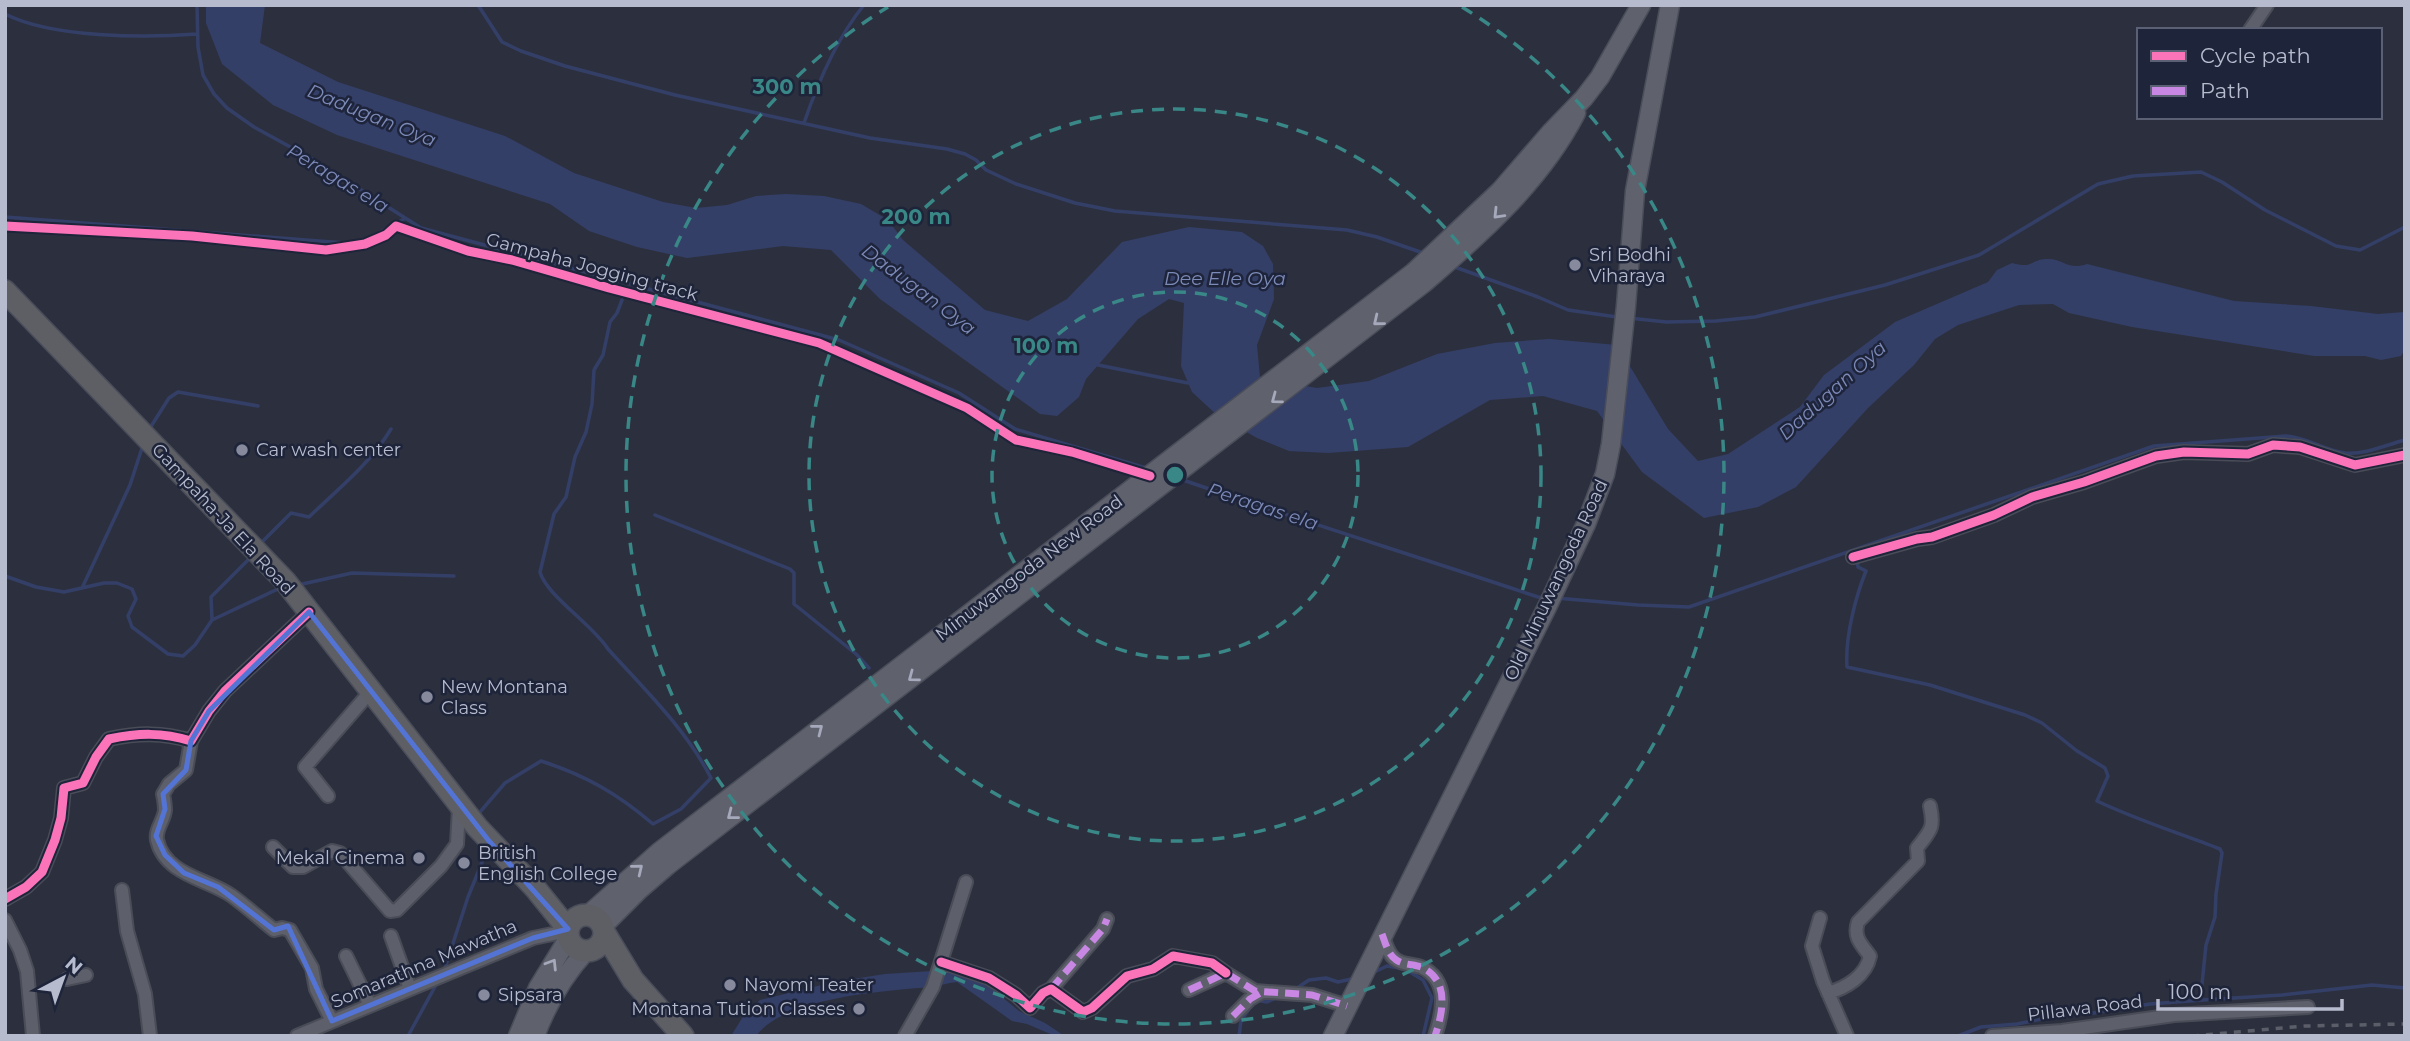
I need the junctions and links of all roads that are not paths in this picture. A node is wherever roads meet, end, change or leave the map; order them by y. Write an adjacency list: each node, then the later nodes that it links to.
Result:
1 (1641, 5): 21 (main road, Minuwangoda New Road)
2 (1670, 5): 22 (main road, Old Minuwangoda Road)
3 (2267, 5): 4 (street)
4 (2251, 28)
5 (5, 291): 8 (highway, Gampaha-Ja Ela Road)
6 (2405, 455): 7 (street)
7 (1853, 557)
8 (309, 612): 9 (highway, Gampaha-Ja Ela Road); 10 (street)
9 (371, 691): 11 (street); 13 (highway, Gampaha-Ja Ela Road)
10 (191, 741): 17 (street); 41 (street)
11 (328, 796)
12 (1930, 806): 35 (street)
13 (462, 808): 14 (street); 21 (highway, Gampaha-Ja Ela Road)
14 (274, 847)
15 (966, 882): 26 (street)
16 (122, 890): 43 (street)
17 (5, 899)
18 (1820, 918): 35 (street)
19 (1107, 919): 32 (street)
20 (5, 920): 42 (street)
21 (583, 927): 24 (highway); 30 (highway, Gampaha-Ja Ela Road); 31 (street, Somarathna Mawatha); 40 (main road, Minuwangoda New Road, one-way to 21)
22 (1382, 934): 37 (main road, Old Minuwangoda Road); 51 (street)
23 (391, 936): 31 (street)
24 (587, 951): 30 (highway, Gampaha-Ja Ela Road); 47 (main road)
25 (346, 956): 36 (street)
26 (940, 966): 32 (street); 49 (street)
27 (1226, 973): 32 (street); 33 (street); 34 (street)
28 (86, 975): 29 (street)
29 (67, 979)
30 (633, 980): 48 (highway, Gampaha-Ja Ela Road)
31 (410, 989): 36 (street, Somarathna Mawatha)
32 (1051, 989)
33 (1189, 990)
34 (1262, 992): 37 (street); 39 (street)
35 (1828, 993): 52 (street)
36 (370, 1005): 41 (street, Somarathna Mawatha)
37 (1347, 1006): 50 (main road, Old Minuwangoda Road)
38 (2308, 1007): 53 (street, Pillawa Road)
39 (1233, 1016)
40 (524, 1018): 45 (main road); 46 (main road)
41 (332, 1021): 44 (street, Somarathna Mawatha)
42 (33, 1036)
43 (150, 1036)
44 (297, 1036)
45 (512, 1036)
46 (518, 1036)
47 (535, 1036)
48 (683, 1036)
49 (905, 1036)
50 (1333, 1036)
51 (1435, 1036)
52 (1847, 1036)
53 (1992, 1036)

